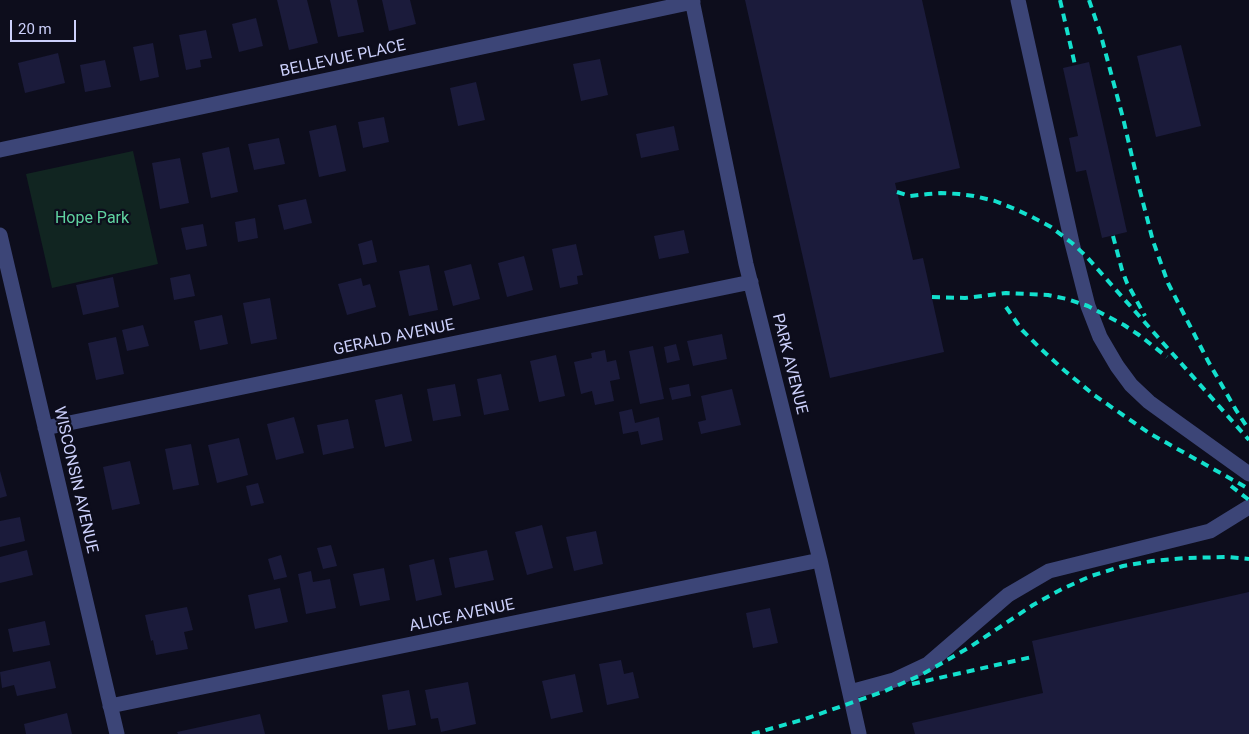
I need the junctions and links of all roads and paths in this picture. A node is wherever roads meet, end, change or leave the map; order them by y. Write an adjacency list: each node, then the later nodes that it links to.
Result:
1 (1018, 0): 7 (street)
2 (693, 1): 3 (street, BELLEVUE PLACE); 5 (street, PARK AVENUE)
3 (0, 150)
4 (0, 235): 6 (street, WISCONSIN AVENUE)
5 (750, 282): 6 (street, GERALD AVENUE); 9 (street, PARK AVENUE)
6 (45, 428): 11 (street, WISCONSIN AVENUE)
7 (1249, 474)
8 (1249, 507): 10 (street)
9 (820, 560): 10 (street, PARK AVENUE); 11 (street, ALICE AVENUE)
10 (850, 692): 13 (street, PARK AVENUE)
11 (110, 706): 12 (street, WISCONSIN AVENUE)
12 (117, 734)
13 (860, 734)

